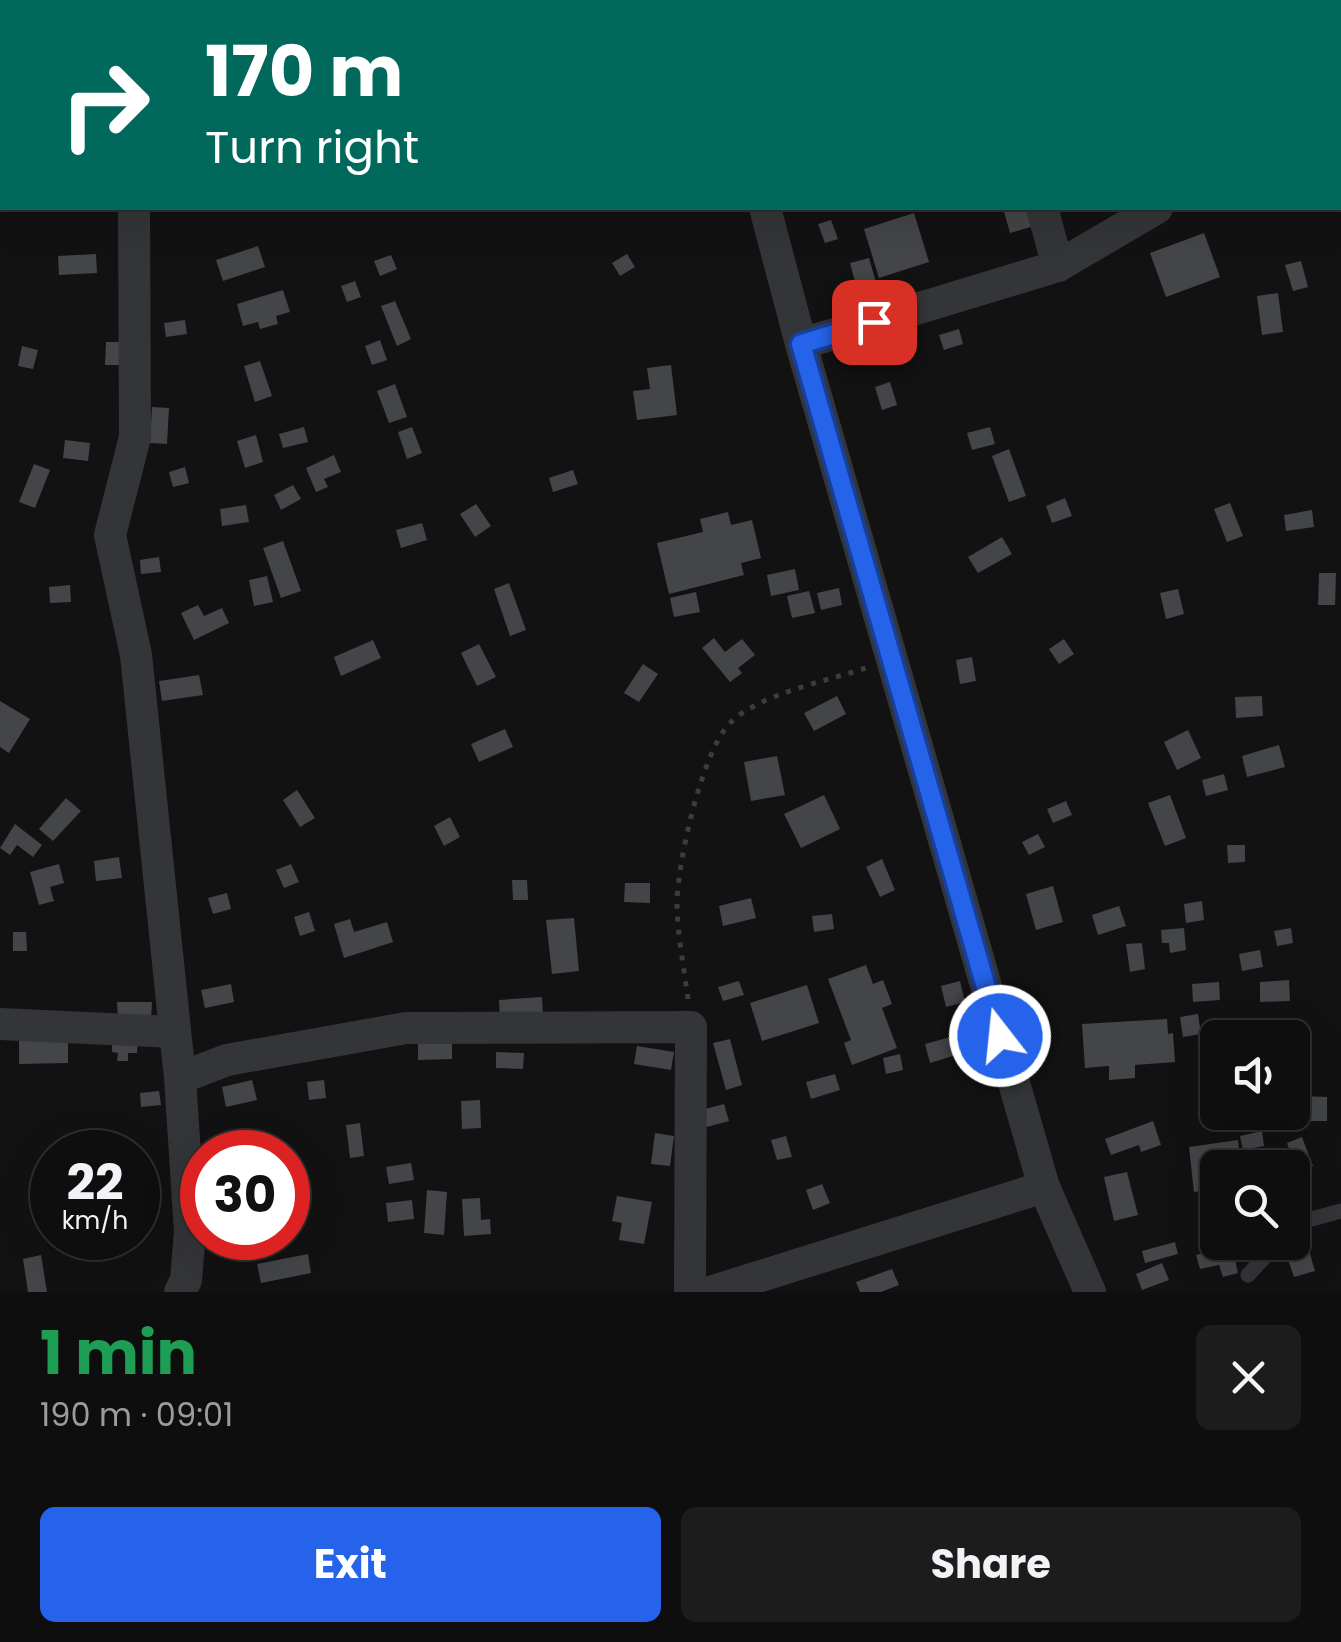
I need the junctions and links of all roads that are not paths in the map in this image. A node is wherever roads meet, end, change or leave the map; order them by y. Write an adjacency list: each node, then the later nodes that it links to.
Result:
1 (134, 210): 8 (street)
2 (766, 210): 6 (street)
3 (1043, 210): 5 (street)
4 (1154, 210): 5 (street)
5 (1058, 266): 6 (street)
6 (801, 344): 10 (street)
7 (0, 1024): 8 (street)
8 (174, 1032): 9 (street)
9 (180, 1078): 15 (street); 16 (street)
10 (1044, 1187): 17 (street); 18 (street)
11 (1341, 1211): 12 (lane)
12 (1310, 1219)
13 (1262, 1260): 14 (lane)
14 (1248, 1275)
15 (180, 1292)
16 (690, 1292)
17 (710, 1292)
18 (1090, 1292)

